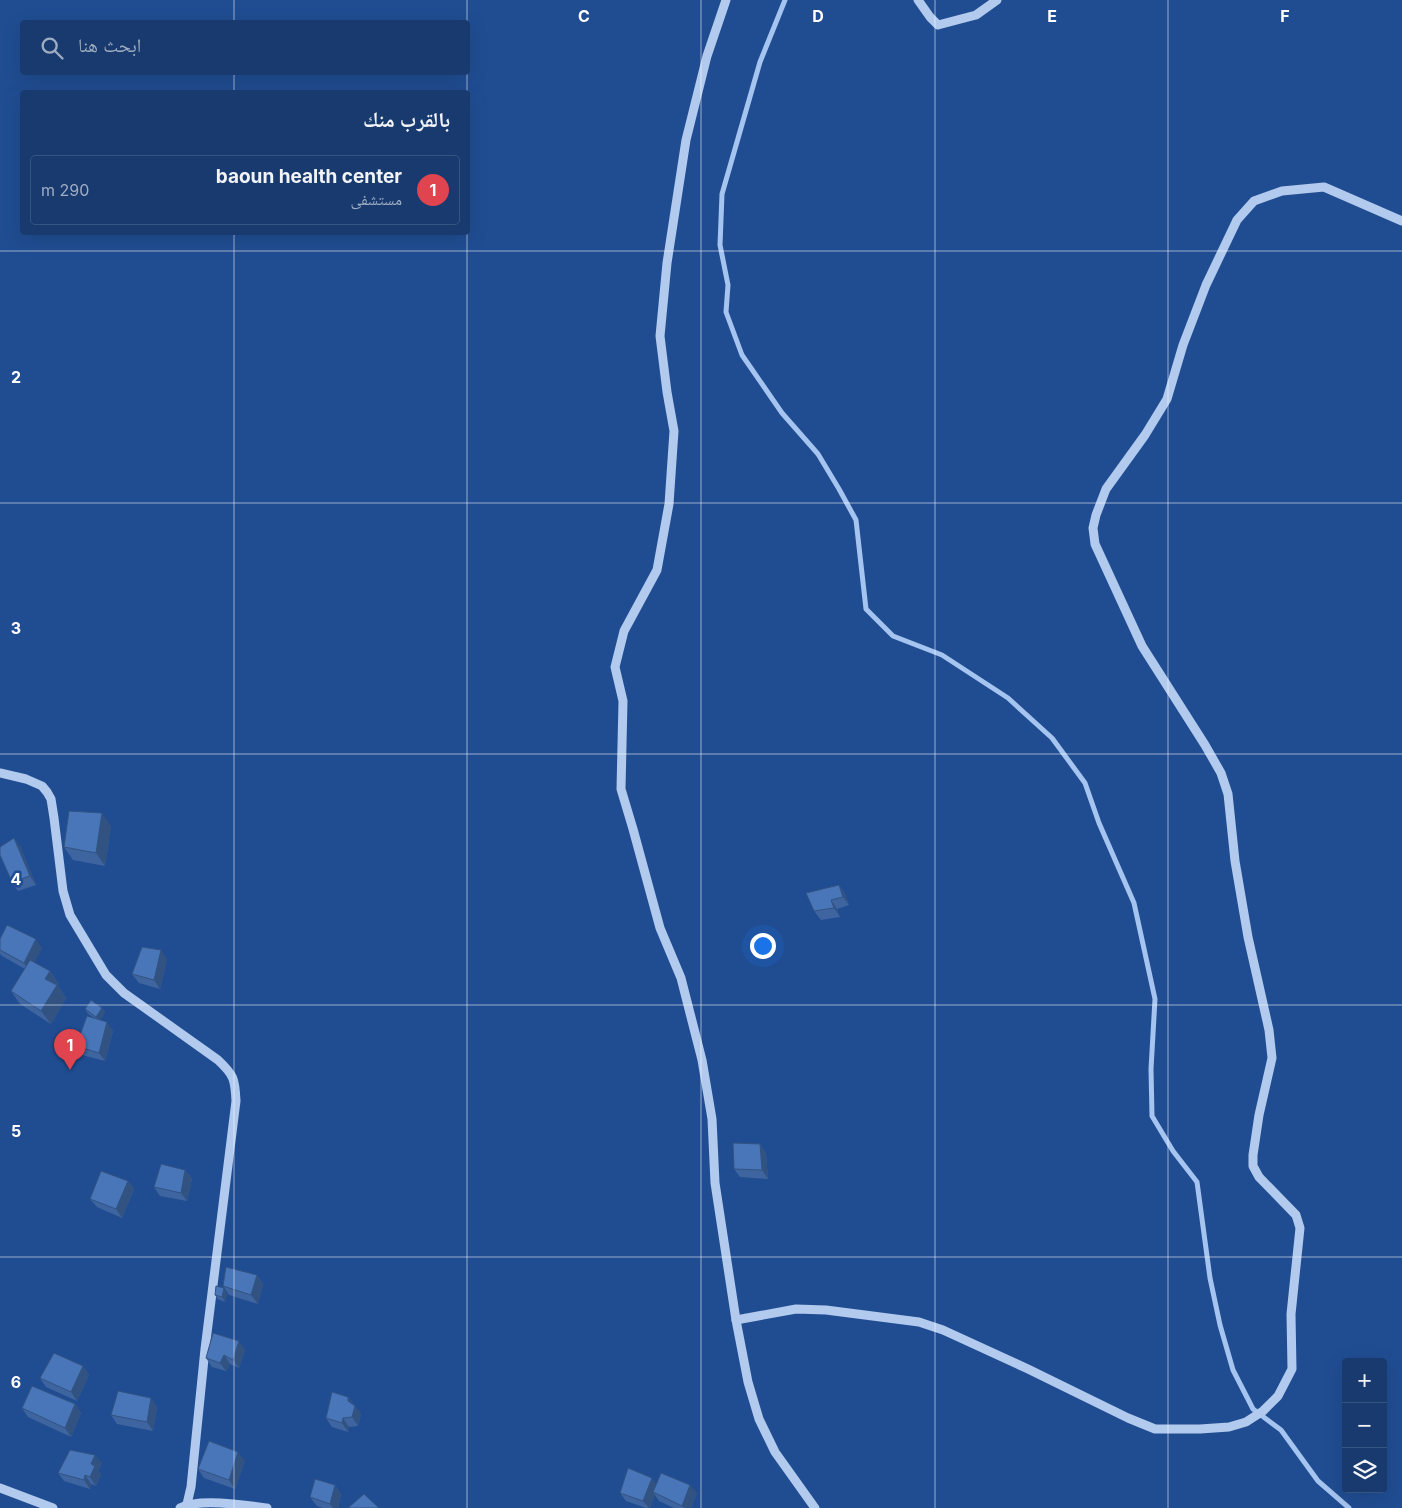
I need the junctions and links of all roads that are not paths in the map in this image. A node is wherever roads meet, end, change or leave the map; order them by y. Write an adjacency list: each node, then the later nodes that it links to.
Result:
1 (726, 0): 6 (street)
2 (918, 0): 3 (street)
3 (997, 0)
4 (1402, 221): 6 (street)
5 (0, 773): 8 (street)
6 (736, 1320): 11 (street)
7 (0, 1488): 9 (street)
8 (183, 1506): 10 (street)
9 (53, 1508)
10 (267, 1508)
11 (815, 1508)

